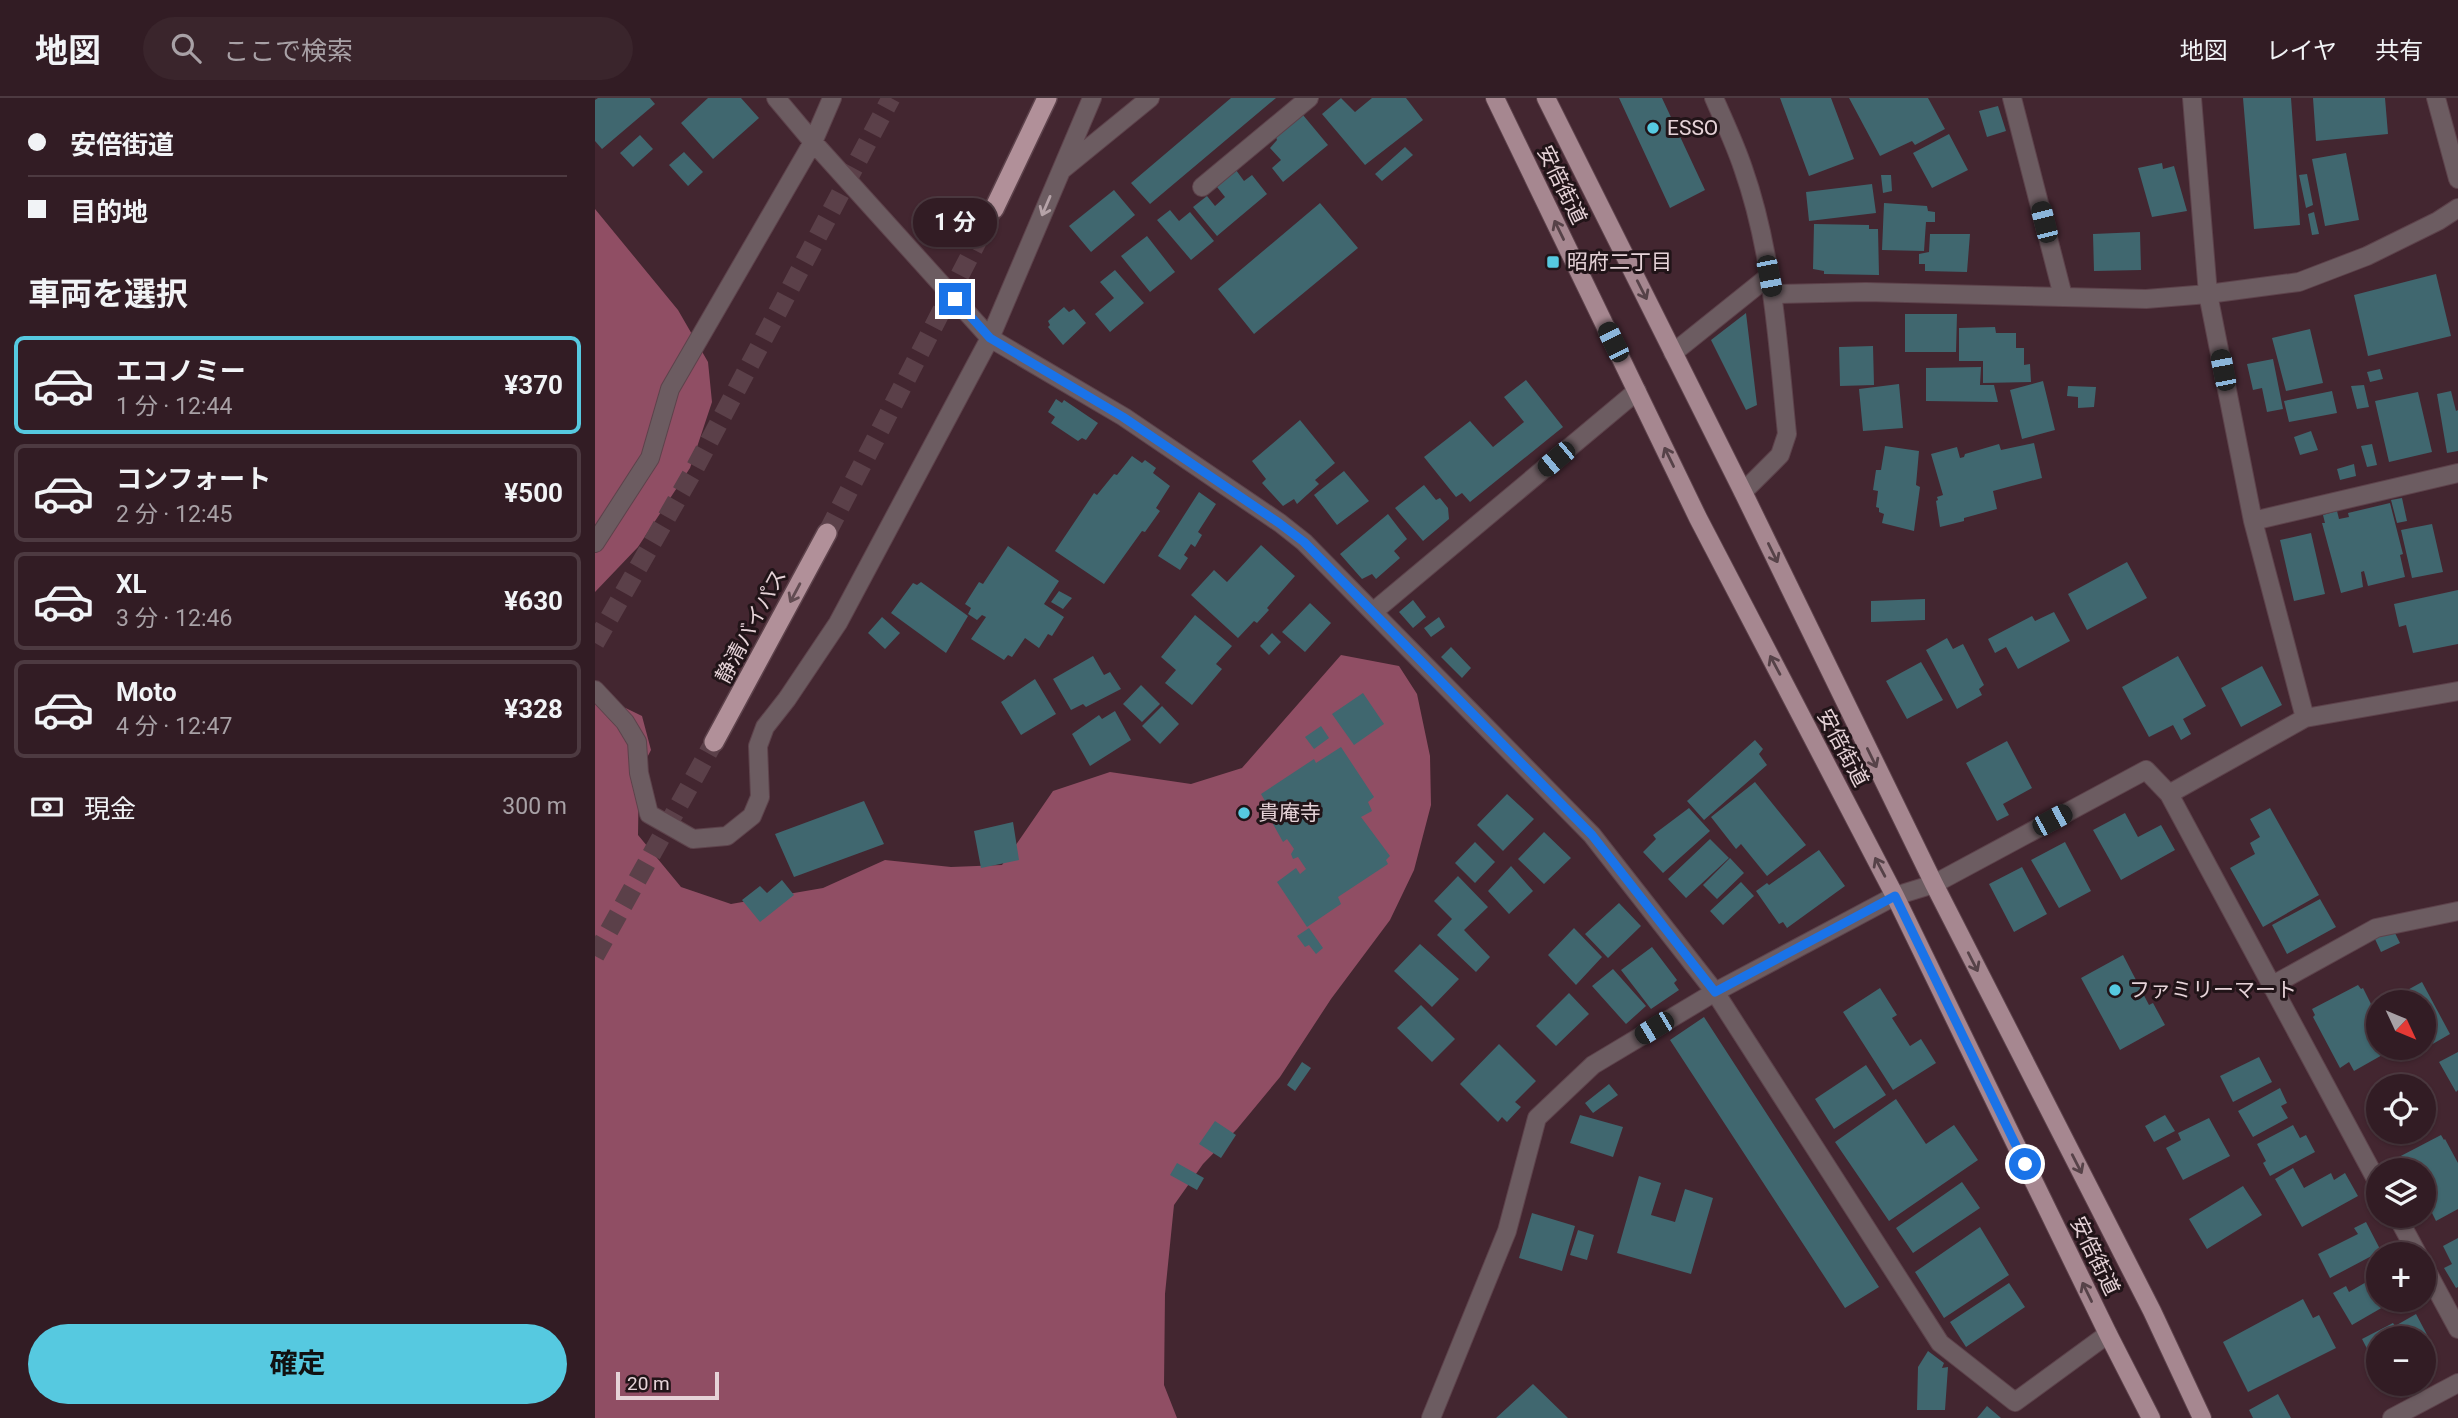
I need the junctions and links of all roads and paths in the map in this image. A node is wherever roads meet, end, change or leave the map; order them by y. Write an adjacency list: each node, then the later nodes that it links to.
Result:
1 (776, 98): 13 (street)
2 (832, 98): 13 (street)
3 (1047, 98): 18 (highway)
4 (1092, 98): 14 (street)
5 (1150, 98): 14 (street)
6 (1309, 98): 16 (street)
7 (1495, 98): 25 (main road, 安倍街道, one-way to 7)
8 (1546, 98): 24 (main road, 安倍街道, one-way to 24)
9 (1714, 98): 19 (street)
10 (2012, 98): 22 (street)
11 (2192, 98): 21 (street)
12 (2436, 98): 15 (street)
13 (813, 142): 23 (street); 30 (street)
14 (1061, 170): 23 (street, one-way to 23)
15 (2458, 179)
16 (1202, 187)
17 (2458, 208): 21 (street)
18 (994, 209)
19 (1769, 276): 20 (street); 24 (street)
20 (1773, 294): 22 (street); 27 (street)
21 (2209, 294): 22 (street); 28 (street)
22 (2063, 296)
23 (990, 338): 31 (street); 32 (street)
24 (1673, 353): 27 (main road, 安倍街道)
25 (1637, 391): 31 (street); 38 (main road, 安倍街道, one-way to 25)
26 (2458, 473): 28 (street)
27 (1743, 492): 37 (main road, 安倍街道, one-way to 37)
28 (2253, 521): 34 (street)
29 (827, 533): 35 (highway, 静清バイパス, one-way to 35)
30 (595, 543)
31 (1373, 612): 41 (street)
32 (595, 690)
33 (2458, 691): 34 (street)
34 (2305, 719): 36 (street)
35 (714, 742)
36 (2169, 794): 37 (street); 40 (street)
37 (1934, 884): 38 (street); 49 (main road, 安倍街道, one-way to 49)
38 (1895, 896): 41 (street); 45 (main road, 安倍街道, one-way to 38)
39 (2458, 911): 40 (street)
40 (2271, 986): 42 (street)
41 (1715, 992): 45 (street); 47 (street)
42 (2366, 1161)
43 (2436, 1288): 44 (street)
44 (2458, 1329)
45 (2108, 1334): 48 (main road, 安倍街道)
46 (2458, 1383): 50 (street)
47 (1431, 1418)
48 (2151, 1418)
49 (2202, 1418)
50 (2392, 1418)

